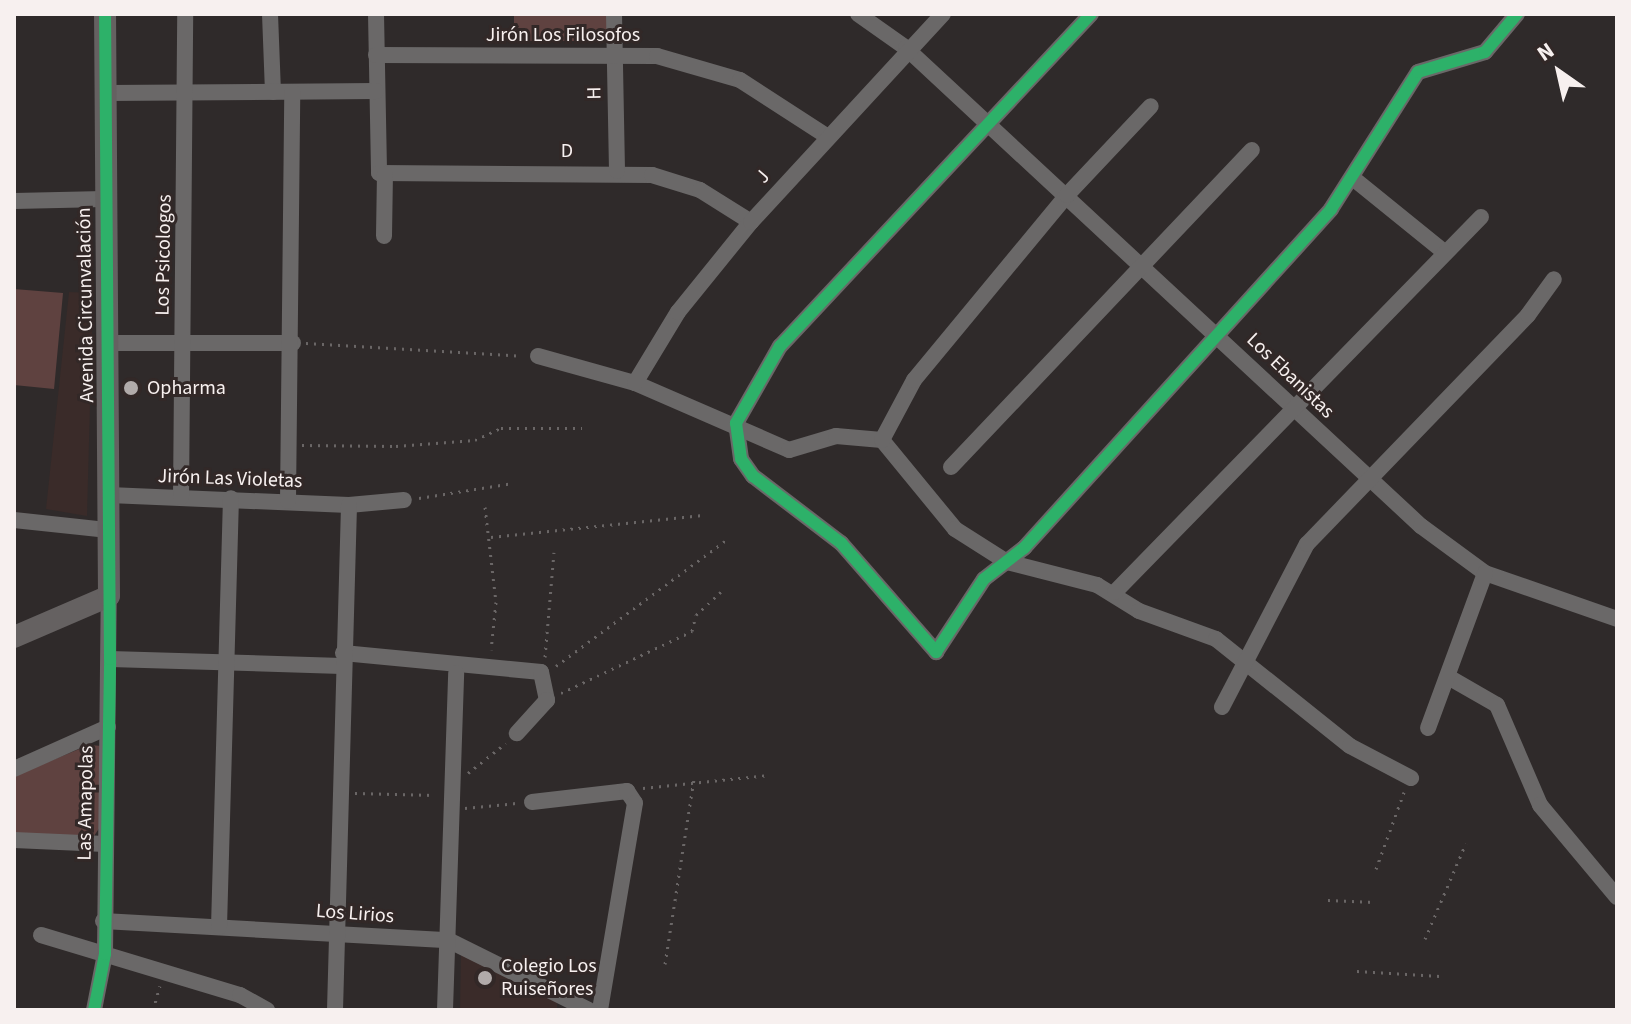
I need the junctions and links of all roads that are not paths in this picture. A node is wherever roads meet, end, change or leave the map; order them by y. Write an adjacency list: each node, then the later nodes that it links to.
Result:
1 (105, 14): 17 (street, Avenida Circunvalación)
2 (185, 14): 13 (street, Los Psicologos)
3 (270, 14): 15 (street)
4 (376, 14): 12 (street)
5 (614, 14): 11 (street, H)
6 (858, 14): 10 (street, Los Ebanistas)
7 (943, 14): 10 (street, J)
8 (1091, 14): 19 (street)
9 (1517, 14): 24 (street)
10 (906, 48): 19 (street, Los Ebanistas); 20 (street, J)
11 (615, 53): 12 (street, Jirón Los Filosofos); 20 (street, Jirón Los Filosofos); 23 (street, H)
12 (376, 55): 14 (street)
13 (186, 91): 15 (street); 17 (street); 36 (street, Los Psicologos)
14 (376, 91): 16 (street); 22 (street)
15 (273, 92): 16 (street)
16 (292, 92): 37 (street)
17 (107, 93): 26 (street, Avenida Circunvalación)
18 (1151, 106): 25 (street)
19 (991, 126): 25 (street, Los Ebanistas); 41 (street)
20 (825, 135): 29 (street, J)
21 (1252, 150): 32 (street)
22 (380, 171): 23 (street, D); 30 (street)
23 (617, 171): 29 (street, D)
24 (1354, 179): 31 (street); 34 (street)
25 (1067, 195): 32 (street, Los Ebanistas); 42 (street)
26 (104, 199): 27 (street); 35 (street, Avenida Circunvalación)
27 (14, 201)
28 (1481, 217): 31 (street)
29 (751, 222): 39 (street, J)
30 (384, 236)
31 (1444, 252): 40 (street)
32 (1143, 266): 34 (street, Los Ebanistas); 43 (street)
33 (1554, 279): 44 (street)
34 (1220, 337): 40 (street, Los Ebanistas); 53 (street)
35 (108, 343): 36 (street); 45 (street, Avenida Circunvalación)
36 (183, 343): 37 (street); 46 (street, Los Psicologos)
37 (293, 343): 49 (street)
38 (538, 356): 39 (street)
39 (635, 383): 41 (street)
40 (1295, 409): 44 (street, Los Ebanistas); 55 (street)
41 (736, 423): 42 (street); 53 (street)
42 (882, 440): 53 (street)
43 (951, 467)
44 (1370, 480): 54 (street, Los Ebanistas); 61 (street)
45 (109, 495): 46 (street, Jirón Las Violetas); 52 (street, Avenida Circunvalación)
46 (181, 497): 47 (street, Jirón Las Violetas)
47 (231, 498): 49 (street, Jirón Las Violetas); 62 (street)
48 (404, 500): 50 (street, Jirón Las Violetas)
49 (288, 501): 50 (street, Jirón Las Violetas)
50 (349, 505): 60 (street)
51 (14, 520): 52 (street)
52 (108, 530): 56 (street, Avenida Circunvalación)
53 (1007, 562): 55 (street)
54 (1485, 573): 57 (street, Los Ebanistas); 64 (street)
55 (1115, 592): 61 (street)
56 (109, 596): 58 (street); 59 (street, Las Amapolas)
57 (1617, 619)
58 (14, 637)
59 (110, 659): 62 (street); 66 (street, Las Amapolas)
60 (343, 659): 62 (street); 68 (street); 77 (street)
61 (1243, 662): 65 (street); 70 (street)
62 (228, 663): 76 (street)
63 (456, 673): 79 (street)
64 (1450, 678): 67 (street); 74 (street)
65 (1222, 707)
66 (108, 727): 69 (street); 73 (street, Las Amapolas)
67 (1428, 728)
68 (517, 733)
69 (14, 769)
70 (1411, 778)
71 (532, 802): 86 (street)
72 (14, 840): 73 (street)
73 (105, 844): 75 (street, Las Amapolas)
74 (1617, 897)
75 (103, 921): 76 (street, Los Lirios); 80 (street, Las Amapolas)
76 (219, 927): 77 (street, Los Lirios)
77 (337, 932): 79 (street, Los Lirios); 83 (street)
78 (41, 935): 80 (street)
79 (448, 940): 84 (street); 85 (street, Los Lirios)
80 (105, 954): 81 (street, Las Amapolas); 82 (street)
81 (94, 1010)
82 (267, 1010)
83 (335, 1010)
84 (445, 1010)
85 (589, 1010)
86 (600, 1010)

